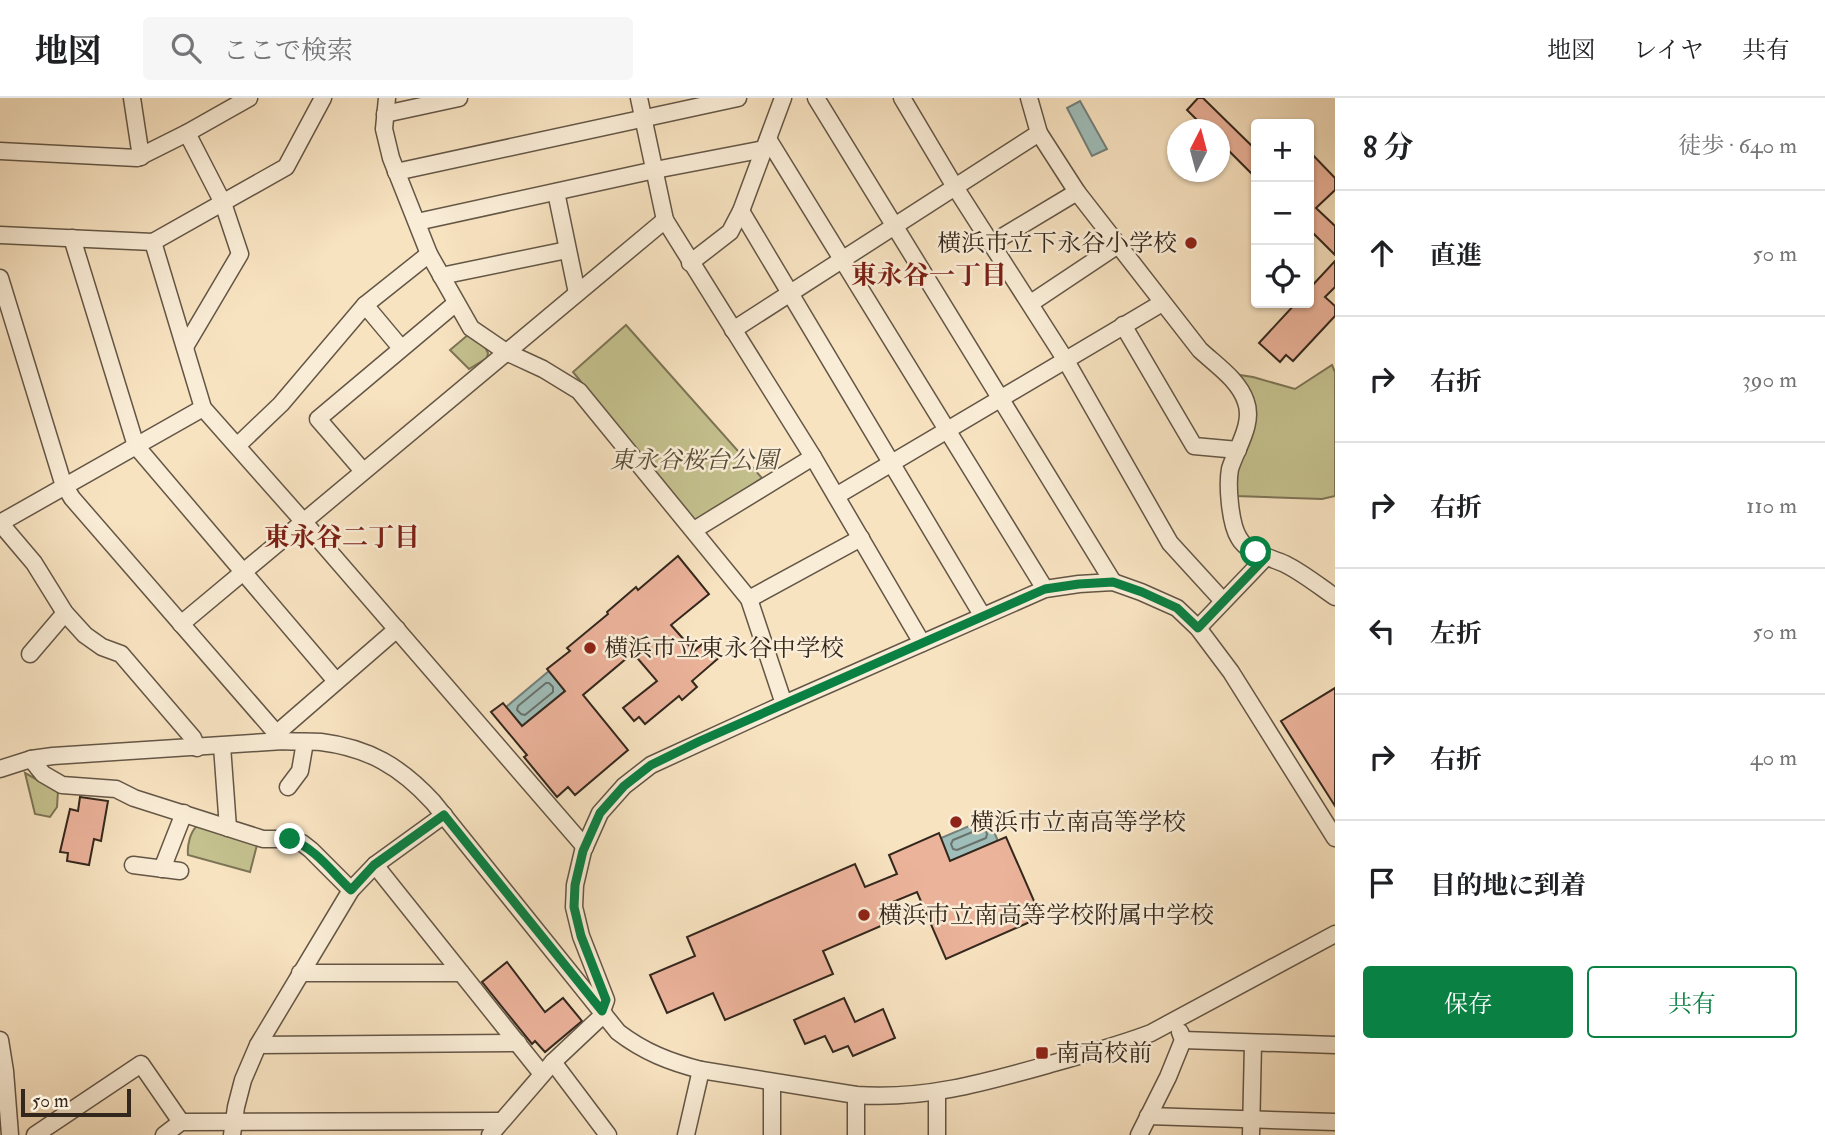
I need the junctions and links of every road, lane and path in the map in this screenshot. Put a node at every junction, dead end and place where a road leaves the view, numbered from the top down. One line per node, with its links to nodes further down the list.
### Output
1 (132, 98): 17 (street)
2 (249, 98): 13 (street)
3 (323, 98): 23 (street)
4 (459, 98): 11 (street)
5 (639, 98): 12 (street)
6 (738, 98): 12 (street)
7 (816, 98): 27 (street)
8 (902, 98): 20 (street)
9 (1029, 98): 14 (street)
10 (779, 99): 15 (street)
11 (386, 106): 19 (street)
12 (643, 118): 18 (street); 19 (street)
13 (187, 133): 17 (street); 23 (street)
14 (1039, 133): 20 (street); 22 (street)
15 (766, 144): 18 (street); 24 (street); 35 (street)
16 (0, 151): 17 (street)
17 (141, 157)
18 (655, 170): 21 (street); 25 (street)
19 (396, 172): 26 (street)
20 (955, 187): 27 (street); 31 (street)
21 (556, 192): 26 (street); 33 (street)
22 (1077, 192): 31 (street); 32 (street)
23 (223, 203): 30 (street); 47 (street)
24 (741, 211): 36 (street); 40 (street)
25 (665, 220): 36 (street); 39 (street)
26 (417, 222): 34 (street)
27 (894, 226): 35 (street); 51 (street)
28 (0, 235): 29 (street)
29 (72, 238): 30 (street); 54 (street)
30 (153, 242): 47 (street)
31 (992, 243): 42 (street)
32 (1118, 245): 42 (street); 43 (street)
33 (568, 250): 37 (street); 39 (street)
34 (429, 254): 37 (street); 44 (street)
35 (842, 259): 40 (street); 53 (street)
36 (690, 262): 46 (street)
37 (441, 276): 41 (street)
38 (0, 278): 60 (street)
39 (577, 293): 49 (street)
40 (790, 293): 46 (street); 58 (street)
41 (456, 303): 48 (street); 49 (street)
42 (1031, 303): 50 (street)
43 (1162, 303): 45 (street); 56 (street)
44 (365, 305): 48 (street); 55 (street)
45 (1123, 325): 50 (street); 56 (street)
46 (733, 330): 57 (street)
47 (185, 347): 52 (street)
48 (401, 348): 59 (street)
49 (506, 352): 59 (street); 63 (street)
50 (1065, 359): 51 (street); 71 (street)
51 (1000, 398): 53 (street); 67 (street)
52 (203, 408): 54 (street); 55 (street)
53 (947, 430): 58 (street); 68 (street)
54 (136, 446): 60 (street); 66 (street)
55 (237, 446): 62 (street)
56 (1238, 450): 65 (street)
57 (813, 457): 61 (street); 63 (street)
58 (891, 463): 61 (street); 73 (street)
59 (363, 471): 62 (street)
60 (65, 487): 72 (street); 74 (street)
61 (836, 496): 64 (street)
62 (303, 521): 66 (street); 76 (street)
63 (694, 530): 70 (street)
64 (861, 538): 70 (street); 77 (street)
65 (1266, 557): 69 (street); 71 (street)
66 (243, 572): 74 (street); 79 (street)
67 (1113, 582): 68 (street); 75 (street)
68 (1045, 589): 73 (street)
69 (1335, 597)
70 (749, 599): 80 (street)
71 (1223, 601): 75 (street)
72 (65, 613): 78 (street); 84 (street)
73 (982, 615): 77 (street)
74 (181, 624): 81 (street)
75 (1198, 628): 91 (street)
76 (397, 629): 79 (street); 92 (street)
77 (922, 643): 80 (street)
78 (30, 654)
79 (336, 681): 81 (street)
80 (783, 704): 92 (street)
81 (280, 738): 82 (street); 83 (street)
82 (305, 742): 87 (street); 89 (street)
83 (222, 746): 84 (street); 90 (street)
84 (197, 748): 85 (street)
85 (31, 759): 86 (street); 88 (street)
86 (0, 769)
87 (288, 787)
88 (184, 813): 90 (street); 95 (street)
89 (444, 815): 94 (street); 101 (street)
90 (228, 828): 97 (street)
91 (1335, 838)
92 (585, 847): 101 (street)
93 (133, 865): 95 (street)
94 (374, 865): 97 (street); 99 (street)
95 (162, 869): 96 (street)
96 (180, 871)
97 (351, 890): 100 (street)
98 (1335, 934): 102 (street)
99 (461, 972): 100 (street); 105 (street)
100 (300, 973): 107 (street)
101 (603, 1013): 109 (street); 110 (street)
102 (1175, 1020): 104 (street); 113 (street)
103 (0, 1040): 111 (street)
104 (1183, 1041): 106 (street); 115 (street)
105 (518, 1043): 107 (street); 109 (street)
106 (1253, 1043): 108 (street); 119 (street)
107 (258, 1045): 120 (street)
108 (1335, 1045)
109 (548, 1068): 116 (street); 125 (street)
110 (701, 1070): 112 (street); 126 (street)
111 (2, 1071): 121 (street)
112 (772, 1082): 114 (street); 127 (street)
113 (937, 1093): 114 (street); 129 (street)
114 (856, 1095): 128 (street)
115 (1148, 1116): 119 (street); 130 (street)
116 (502, 1121): 120 (street); 124 (street)
117 (181, 1122): 120 (street); 122 (street); 123 (street)
118 (1335, 1122): 119 (street)
119 (1251, 1127)
120 (233, 1129)
121 (10, 1135)
122 (35, 1135)
123 (164, 1135)
124 (490, 1135)
125 (608, 1135)
126 (686, 1135)
127 (772, 1135)
128 (856, 1135)
129 (937, 1135)
130 (1139, 1135)

